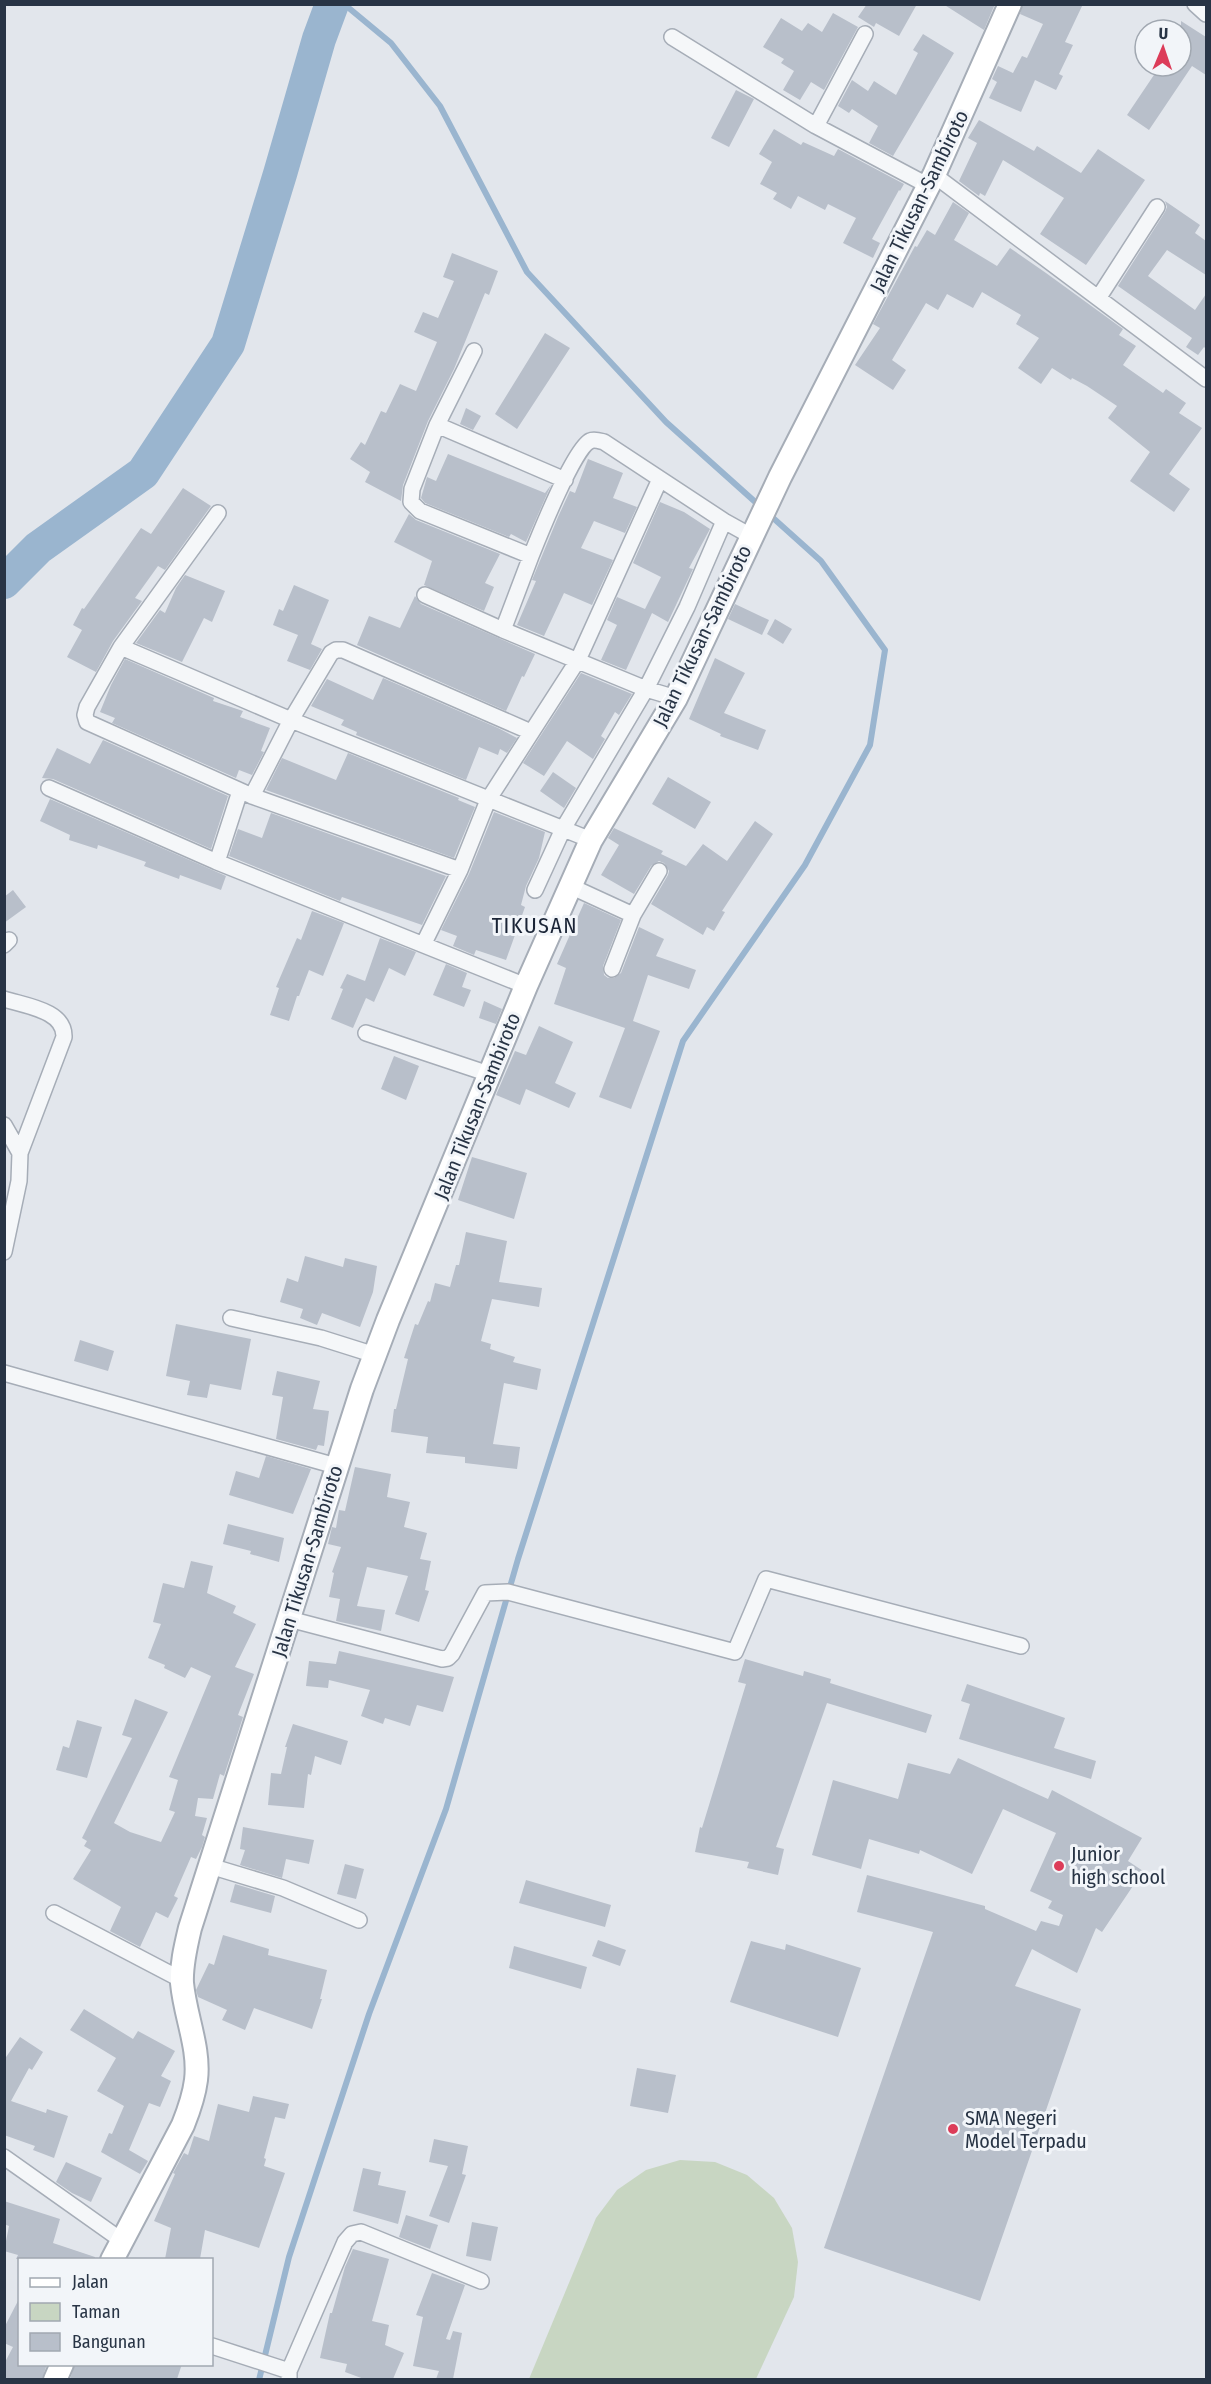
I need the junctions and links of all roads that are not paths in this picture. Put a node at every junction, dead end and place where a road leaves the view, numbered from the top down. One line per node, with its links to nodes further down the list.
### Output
1 (1010, 4): 7 (street, Jalan Tikusan-Sambiroto)
2 (1195, 4): 3 (street)
3 (1206, 14)
4 (865, 34): 6 (street)
5 (672, 37): 6 (street)
6 (816, 126): 7 (street)
7 (931, 181): 9 (street); 17 (street, Jalan Tikusan-Sambiroto)
8 (1157, 207): 9 (street)
9 (1099, 297): 11 (street)
10 (474, 351): 12 (street)
11 (1206, 379)
12 (437, 425): 14 (street); 18 (street)
13 (660, 479): 14 (street); 16 (street); 22 (street)
14 (565, 480): 18 (street)
15 (218, 513): 21 (street)
16 (724, 521): 17 (street); 23 (street)
17 (752, 534): 24 (street, Jalan Tikusan-Sambiroto)
18 (531, 556): 20 (street)
19 (425, 595): 20 (street)
20 (503, 630): 22 (street)
21 (121, 647): 25 (street); 28 (street)
22 (578, 660): 23 (street); 26 (street)
23 (646, 689): 24 (street); 30 (street)
24 (676, 698): 31 (street, Jalan Tikusan-Sambiroto)
25 (291, 720): 26 (street); 28 (street); 29 (street)
26 (531, 732): 29 (street)
27 (49, 788): 32 (street)
28 (246, 793): 32 (street); 33 (street)
29 (488, 800): 30 (street); 33 (street)
30 (563, 829): 31 (street); 36 (street)
31 (591, 840): 35 (street, Jalan Tikusan-Sambiroto)
32 (217, 862): 38 (street)
33 (460, 870): 38 (street)
34 (658, 871): 37 (street)
35 (570, 886): 37 (street); 40 (street, Jalan Tikusan-Sambiroto)
36 (535, 890)
37 (633, 915): 39 (street)
38 (424, 943): 40 (street)
39 (612, 969)
40 (526, 986): 43 (street, Jalan Tikusan-Sambiroto)
41 (4, 999): 45 (street)
42 (366, 1033): 43 (street)
43 (489, 1074): 48 (street, Jalan Tikusan-Sambiroto)
44 (4, 1125): 45 (street)
45 (20, 1153): 46 (street)
46 (4, 1252)
47 (231, 1318): 48 (street)
48 (375, 1355): 50 (street, Jalan Tikusan-Sambiroto)
49 (4, 1373): 50 (street)
50 (336, 1466): 51 (street, Jalan Tikusan-Sambiroto)
51 (289, 1619): 52 (street); 53 (street, Jalan Tikusan-Sambiroto)
52 (1021, 1646)
53 (210, 1866): 55 (street); 56 (street, Jalan Tikusan-Sambiroto)
54 (54, 1913): 56 (street)
55 (359, 1920)
56 (182, 1980): 58 (street, Jalan Tikusan-Sambiroto)
57 (4, 2157): 58 (street)
58 (117, 2250)
59 (481, 2282): 61 (street)
60 (213, 2346): 61 (street)
61 (286, 2373)

